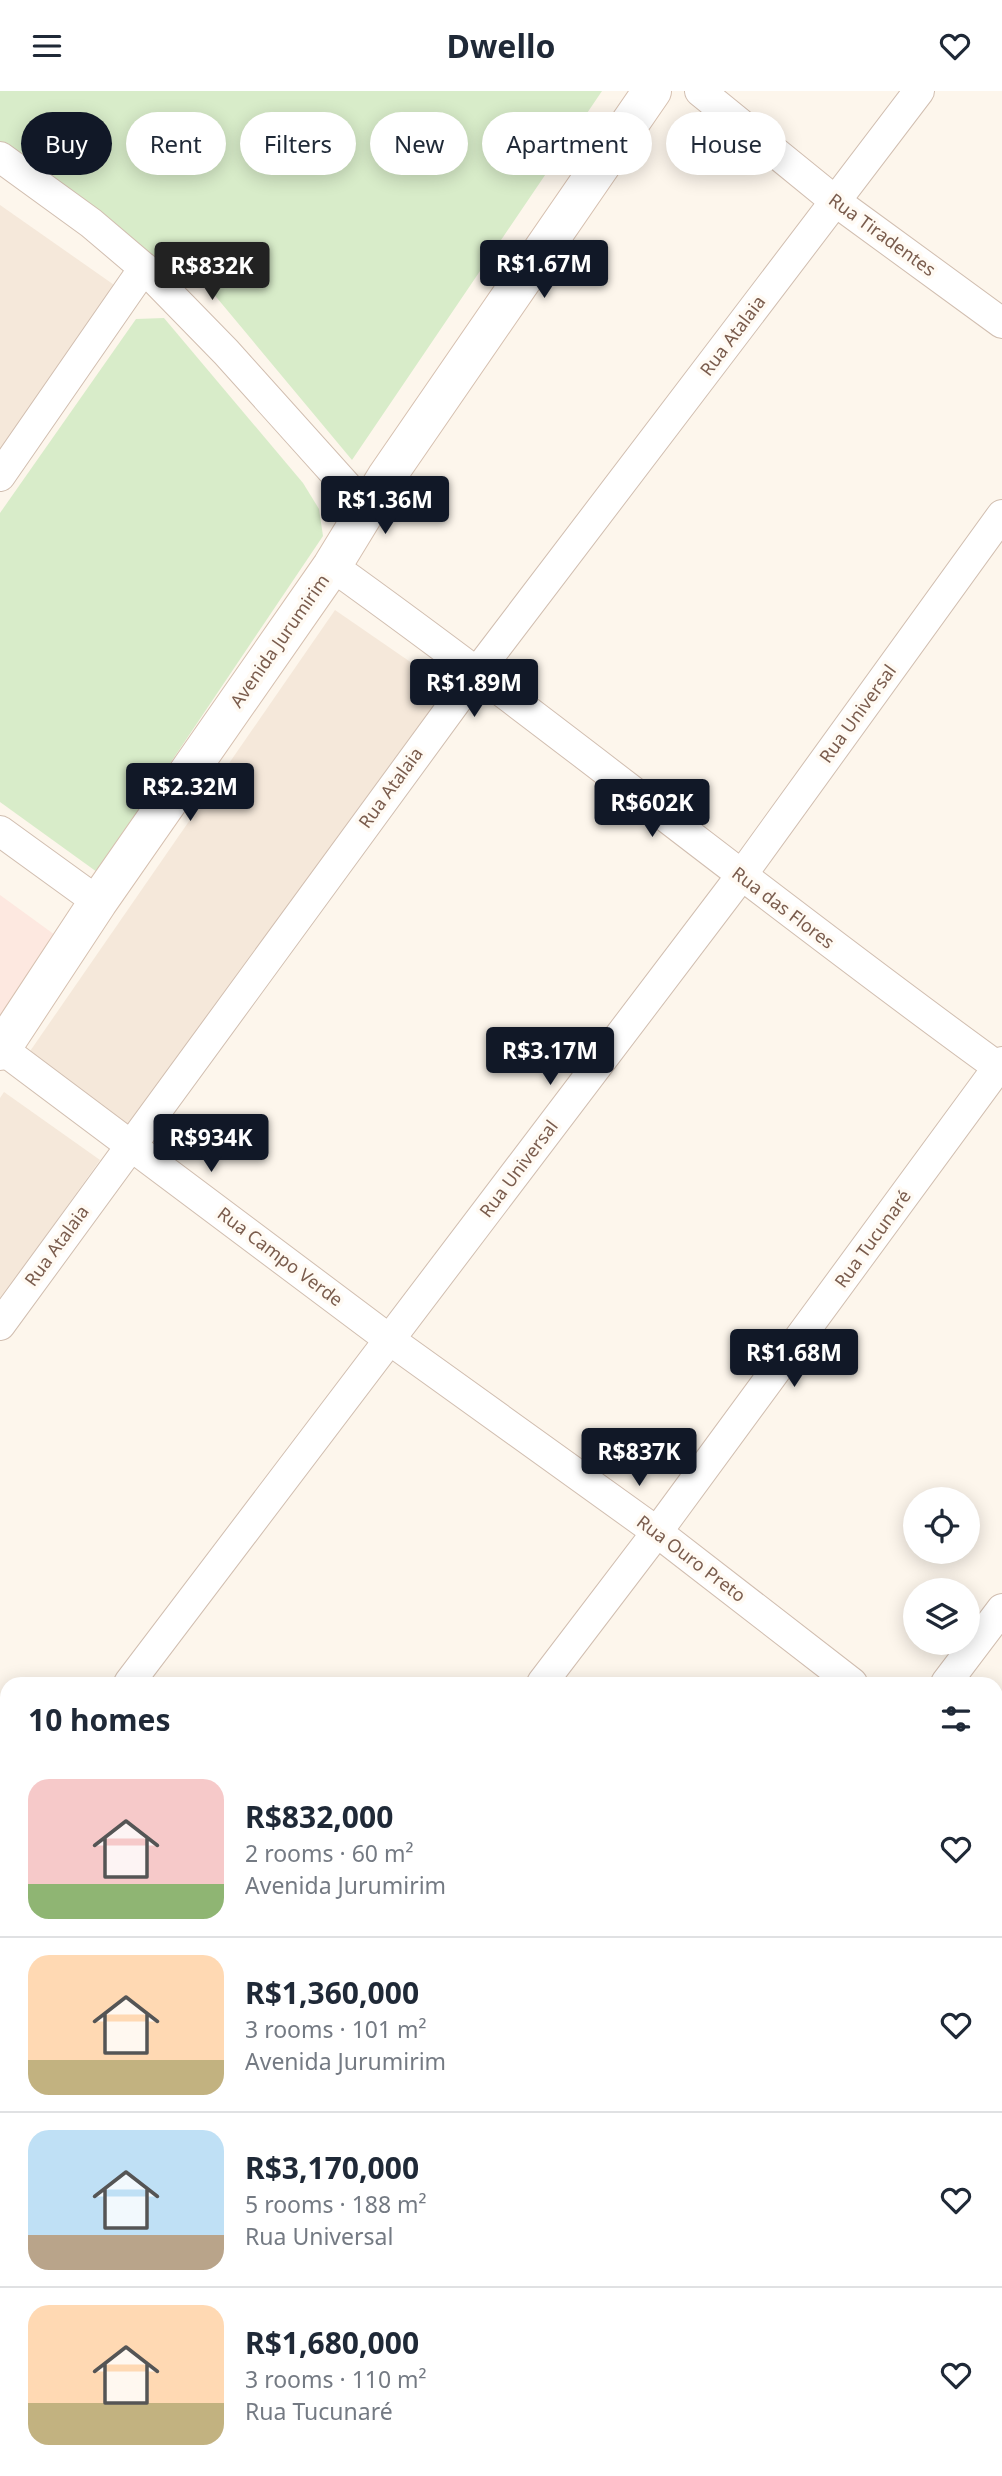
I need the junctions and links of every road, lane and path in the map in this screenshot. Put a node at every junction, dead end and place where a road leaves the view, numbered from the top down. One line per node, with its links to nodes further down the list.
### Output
1 (652, 91): 9 (main road, Avenida Jurumirim)
2 (700, 91): 5 (street, Rua Tiradentes)
3 (919, 91): 5 (street, Rua Atalaia)
4 (0, 157): 6 (street)
5 (835, 201): 7 (street, Rua Tiradentes); 12 (street, Rua Atalaia)
6 (144, 268): 8 (street); 9 (street)
7 (1002, 323)
8 (0, 476)
9 (367, 509): 11 (main road, Avenida Jurumirim)
10 (1002, 515): 14 (street, Rua Universal)
11 (332, 566): 12 (street, Rua das Flores); 15 (main road, Avenida Jurumirim)
12 (478, 671): 14 (street, Rua das Flores); 18 (street, Rua Atalaia)
13 (0, 831): 15 (street)
14 (741, 876): 17 (street, Rua das Flores); 20 (street, Rua Universal)
15 (99, 902): 16 (main road, Avenida Jurumirim)
16 (1, 1050): 18 (street, Rua Campo Verde)
17 (1001, 1067): 21 (street, Rua Tucunaré)
18 (130, 1145): 19 (street, Rua Atalaia); 20 (street, Rua Campo Verde)
19 (0, 1325)
20 (390, 1340): 21 (street, Rua Ouro Preto); 23 (street, Rua Universal)
21 (657, 1532): 24 (street, Rua Tucunaré); 25 (street, Rua Ouro Preto)
22 (1002, 1609): 26 (street)
23 (134, 1677)
24 (547, 1677)
25 (844, 1677)
26 (951, 1677)

